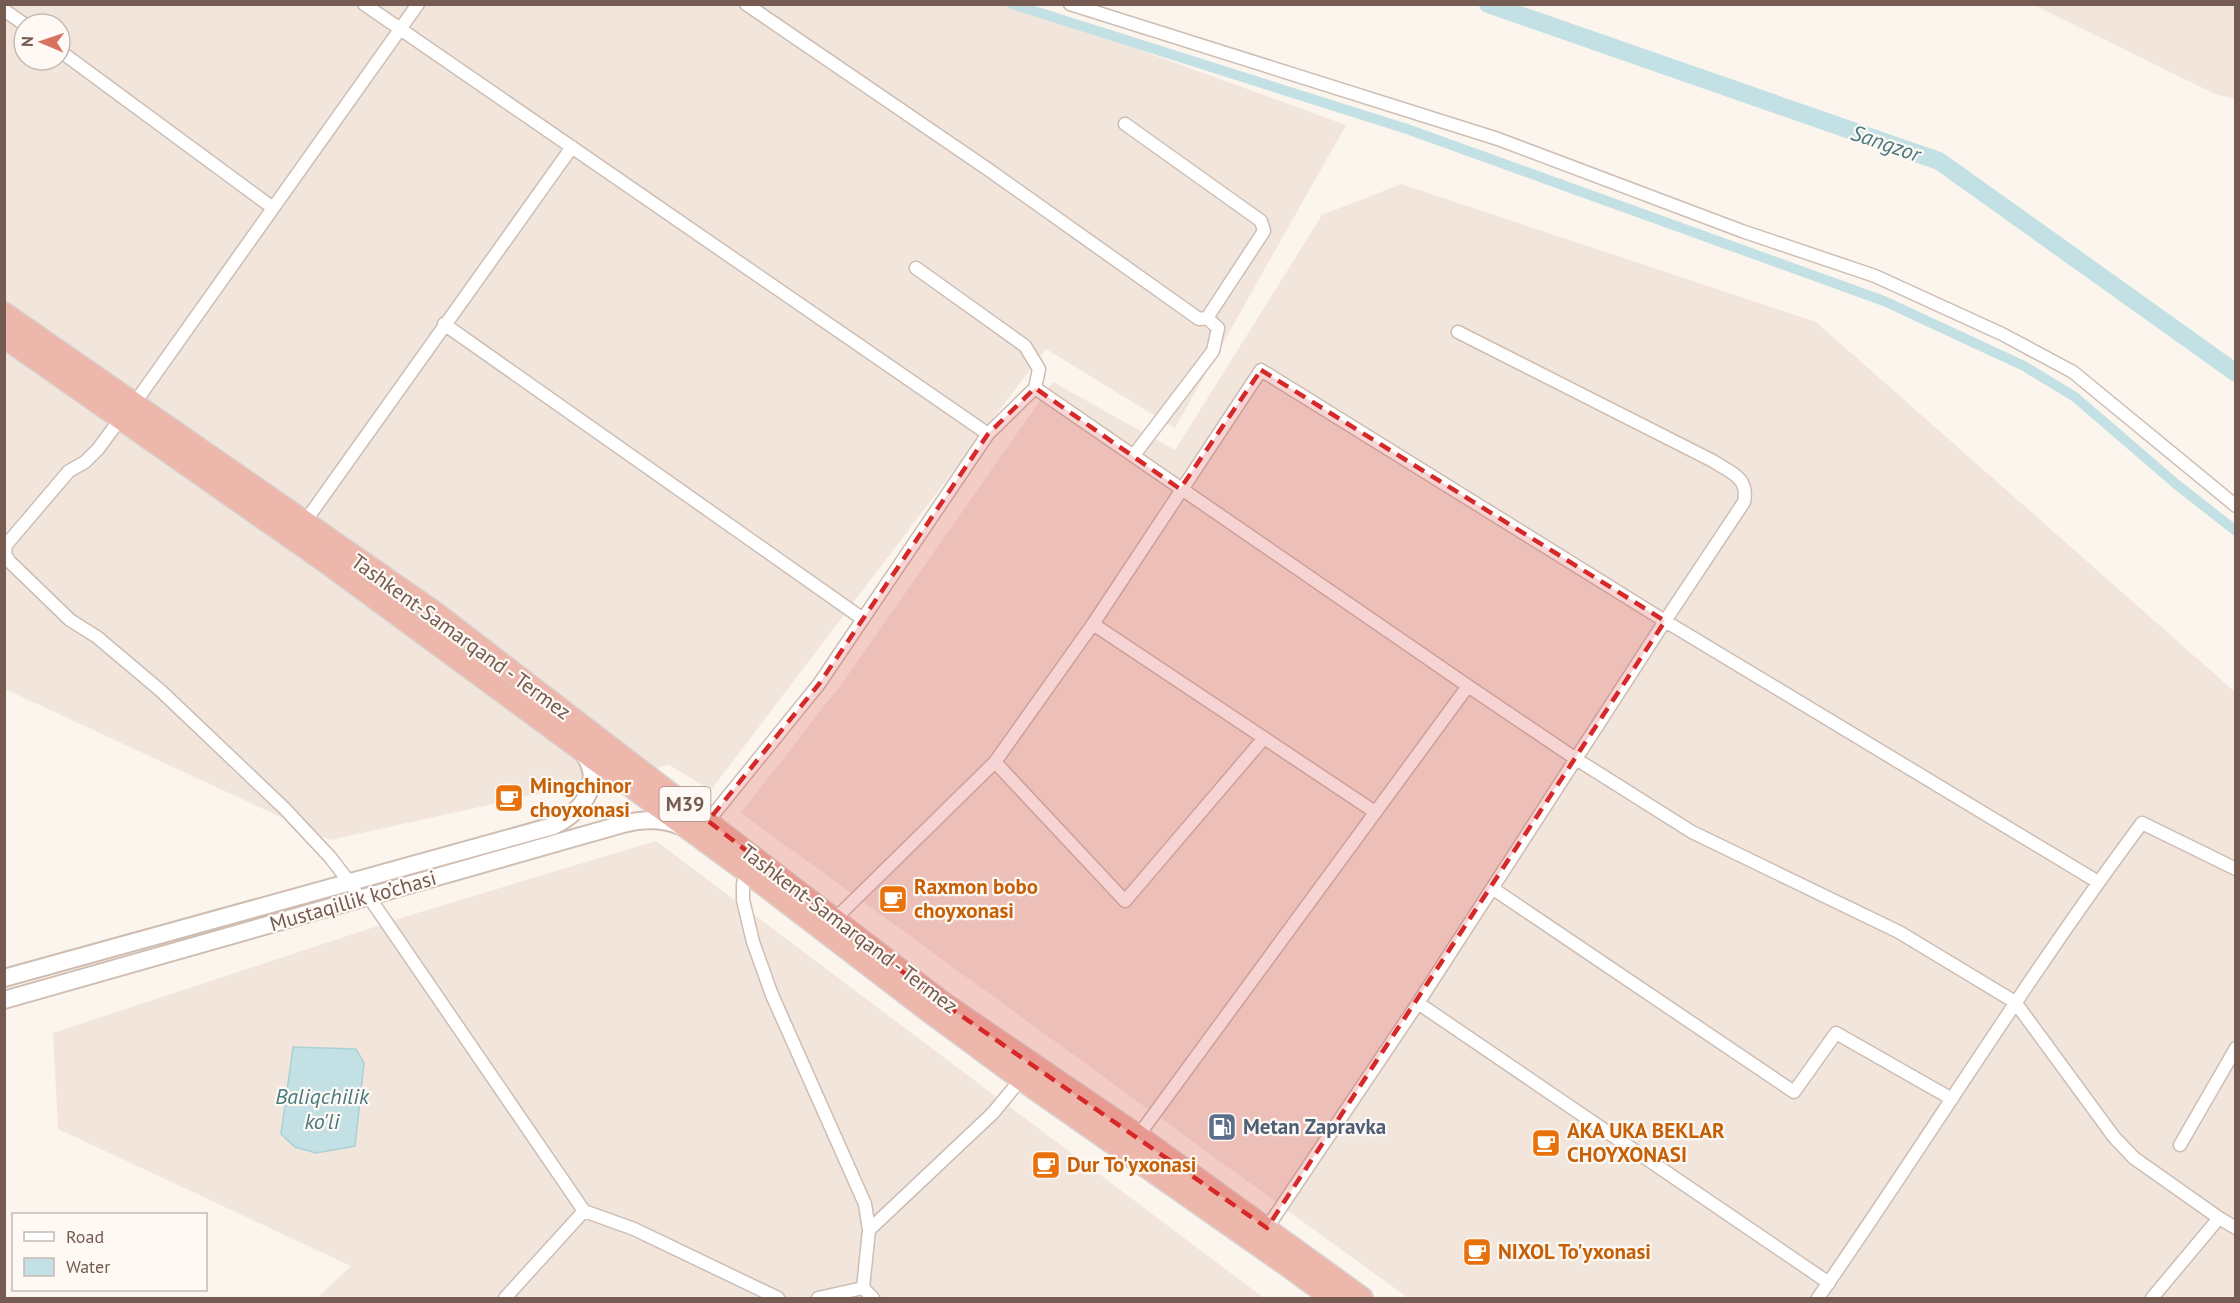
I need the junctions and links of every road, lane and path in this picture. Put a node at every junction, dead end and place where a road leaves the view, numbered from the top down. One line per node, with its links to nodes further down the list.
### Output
1 (364, 4): 5 (street)
2 (418, 4): 5 (street)
3 (746, 4): 12 (street)
4 (1070, 4): 21 (street)
5 (400, 30): 8 (street); 9 (street)
6 (72, 60): 9 (street)
7 (1125, 124): 12 (street)
8 (572, 147): 13 (street); 18 (street)
9 (273, 208): 17 (street)
10 (916, 268): 16 (street)
11 (4, 313): 17 (highway, Tashkent-Samarqand - Termez / M39)
12 (1207, 318): 19 (street)
13 (444, 324): 22 (street); 24 (street)
14 (1458, 332): 25 (street)
15 (4, 337): 17 (highway, Tashkent-Samarqand - Termez / M39)
16 (1035, 388): 18 (street); 19 (street)
17 (127, 411): 22 (highway, Tashkent-Samarqand - Termez / M39); 23 (highway, Tashkent-Samarqand - Termez / M39); 37 (street)
18 (988, 434): 24 (street)
19 (1134, 455): 20 (street)
20 (1180, 489): 25 (street); 26 (street); 27 (street)
21 (2235, 506)
22 (304, 523): 23 (highway, Tashkent-Samarqand - Termez / M39)
23 (337, 557): 29 (highway, Tashkent-Samarqand - Termez / M39); 33 (highway, Tashkent-Samarqand - Termez / M39)
24 (863, 619): 33 (street)
25 (1665, 621): 30 (street); 36 (street)
26 (1093, 624): 28 (street); 31 (street)
27 (1468, 686): 30 (street); 32 (street)
28 (1264, 738): 31 (street); 32 (street)
29 (576, 745): 33 (highway, Tashkent-Samarqand - Termez / M39); 37 (main road, Mustaqillik ko’chasi)
30 (1576, 759): 38 (street); 43 (street)
31 (995, 762): 40 (street)
32 (1375, 812): 48 (street)
33 (704, 830): 35 (highway, Tashkent-Samarqand - Termez / M39); 39 (main road, Mustaqillik ko’chasi); 40 (highway, Tashkent-Samarqand - Termez / M39)
34 (2235, 869): 36 (street)
35 (746, 871): 46 (highway, Tashkent-Samarqand - Termez / M39); 54 (street)
36 (2098, 882): 43 (street)
37 (350, 883): 39 (street); 41 (main road, Mustaqillik ko’chasi)
38 (1492, 888): 44 (street); 47 (street)
39 (364, 898): 42 (main road, Mustaqillik ko’chasi); 50 (street)
40 (835, 919): 48 (highway, Tashkent-Samarqand - Termez / M39)
41 (4, 978)
42 (4, 1000)
43 (2015, 1002): 47 (street); 51 (street)
44 (1418, 1003): 52 (street); 55 (street)
45 (2235, 1048): 49 (street)
46 (1021, 1079): 54 (street); 61 (highway, Tashkent-Samarqand - Termez / M39)
47 (1952, 1099): 55 (street)
48 (1138, 1136): 52 (highway, Tashkent-Samarqand - Termez / M39)
49 (2180, 1145)
50 (584, 1211): 57 (street); 58 (street)
51 (2219, 1218): 53 (street); 64 (street)
52 (1267, 1228): 62 (highway, Tashkent-Samarqand - Termez / M39)
53 (2235, 1228)
54 (869, 1230): 56 (street)
55 (1829, 1282): 63 (street)
56 (863, 1288): 59 (street); 60 (street)
57 (505, 1299)
58 (778, 1299)
59 (818, 1299)
60 (873, 1299)
61 (1332, 1299)
62 (1362, 1299)
63 (1818, 1299)
64 (2152, 1299)

